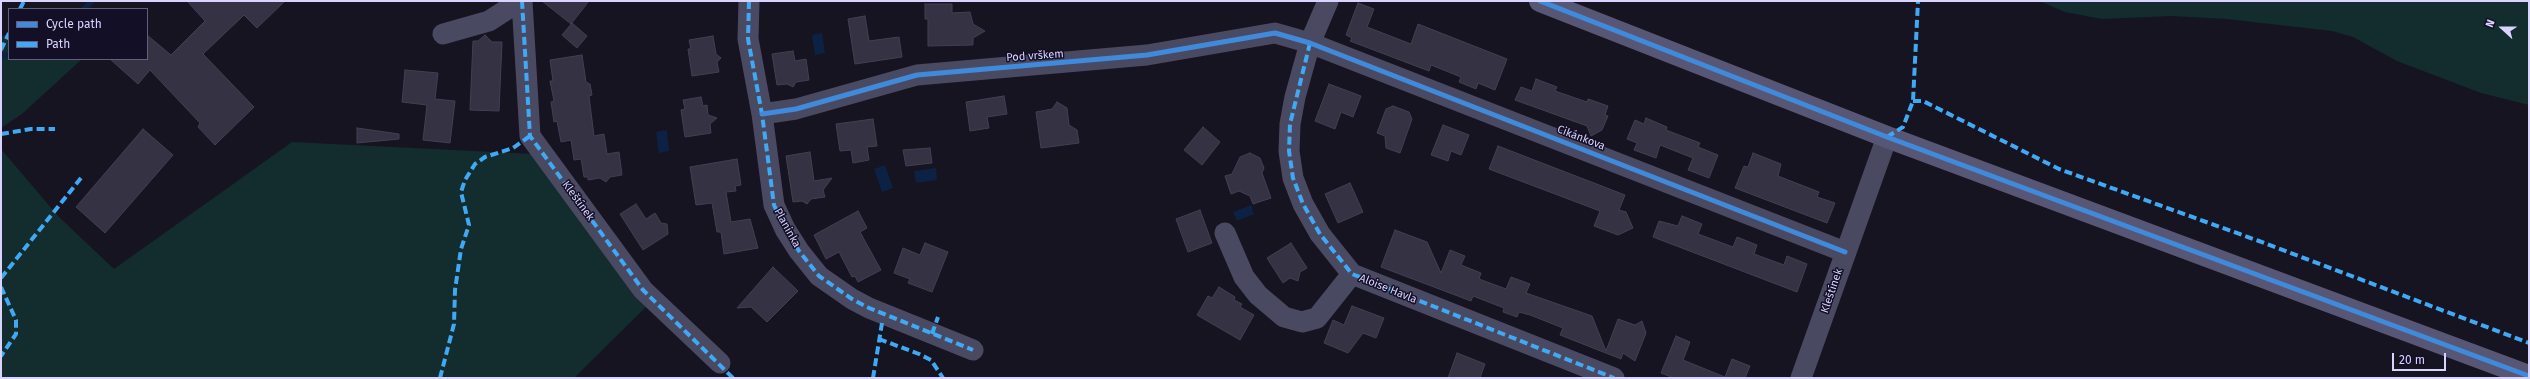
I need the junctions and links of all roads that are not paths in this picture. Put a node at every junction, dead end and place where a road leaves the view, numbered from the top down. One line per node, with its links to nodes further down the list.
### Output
1 (521, 1): 5 (street, Kleštínek); 13 (street, Kleštínek)
2 (749, 1): 7 (street, Planinka)
3 (1328, 1): 6 (street)
4 (1540, 1): 8 (street)
5 (443, 34)
6 (1310, 44): 7 (street, Pod vrškem); 10 (street, Cikánkova); 11 (street, Aloise Havla)
7 (762, 114): 12 (street, Planinka)
8 (1887, 137): 10 (street, Kleštínek); 14 (street)
9 (1225, 233): 11 (street)
10 (1845, 252): 16 (street, Kleštínek)
11 (1352, 274): 15 (street, Aloise Havla)
12 (973, 350)
13 (720, 363)
14 (2529, 376)
15 (1614, 378)
16 (1801, 378)

